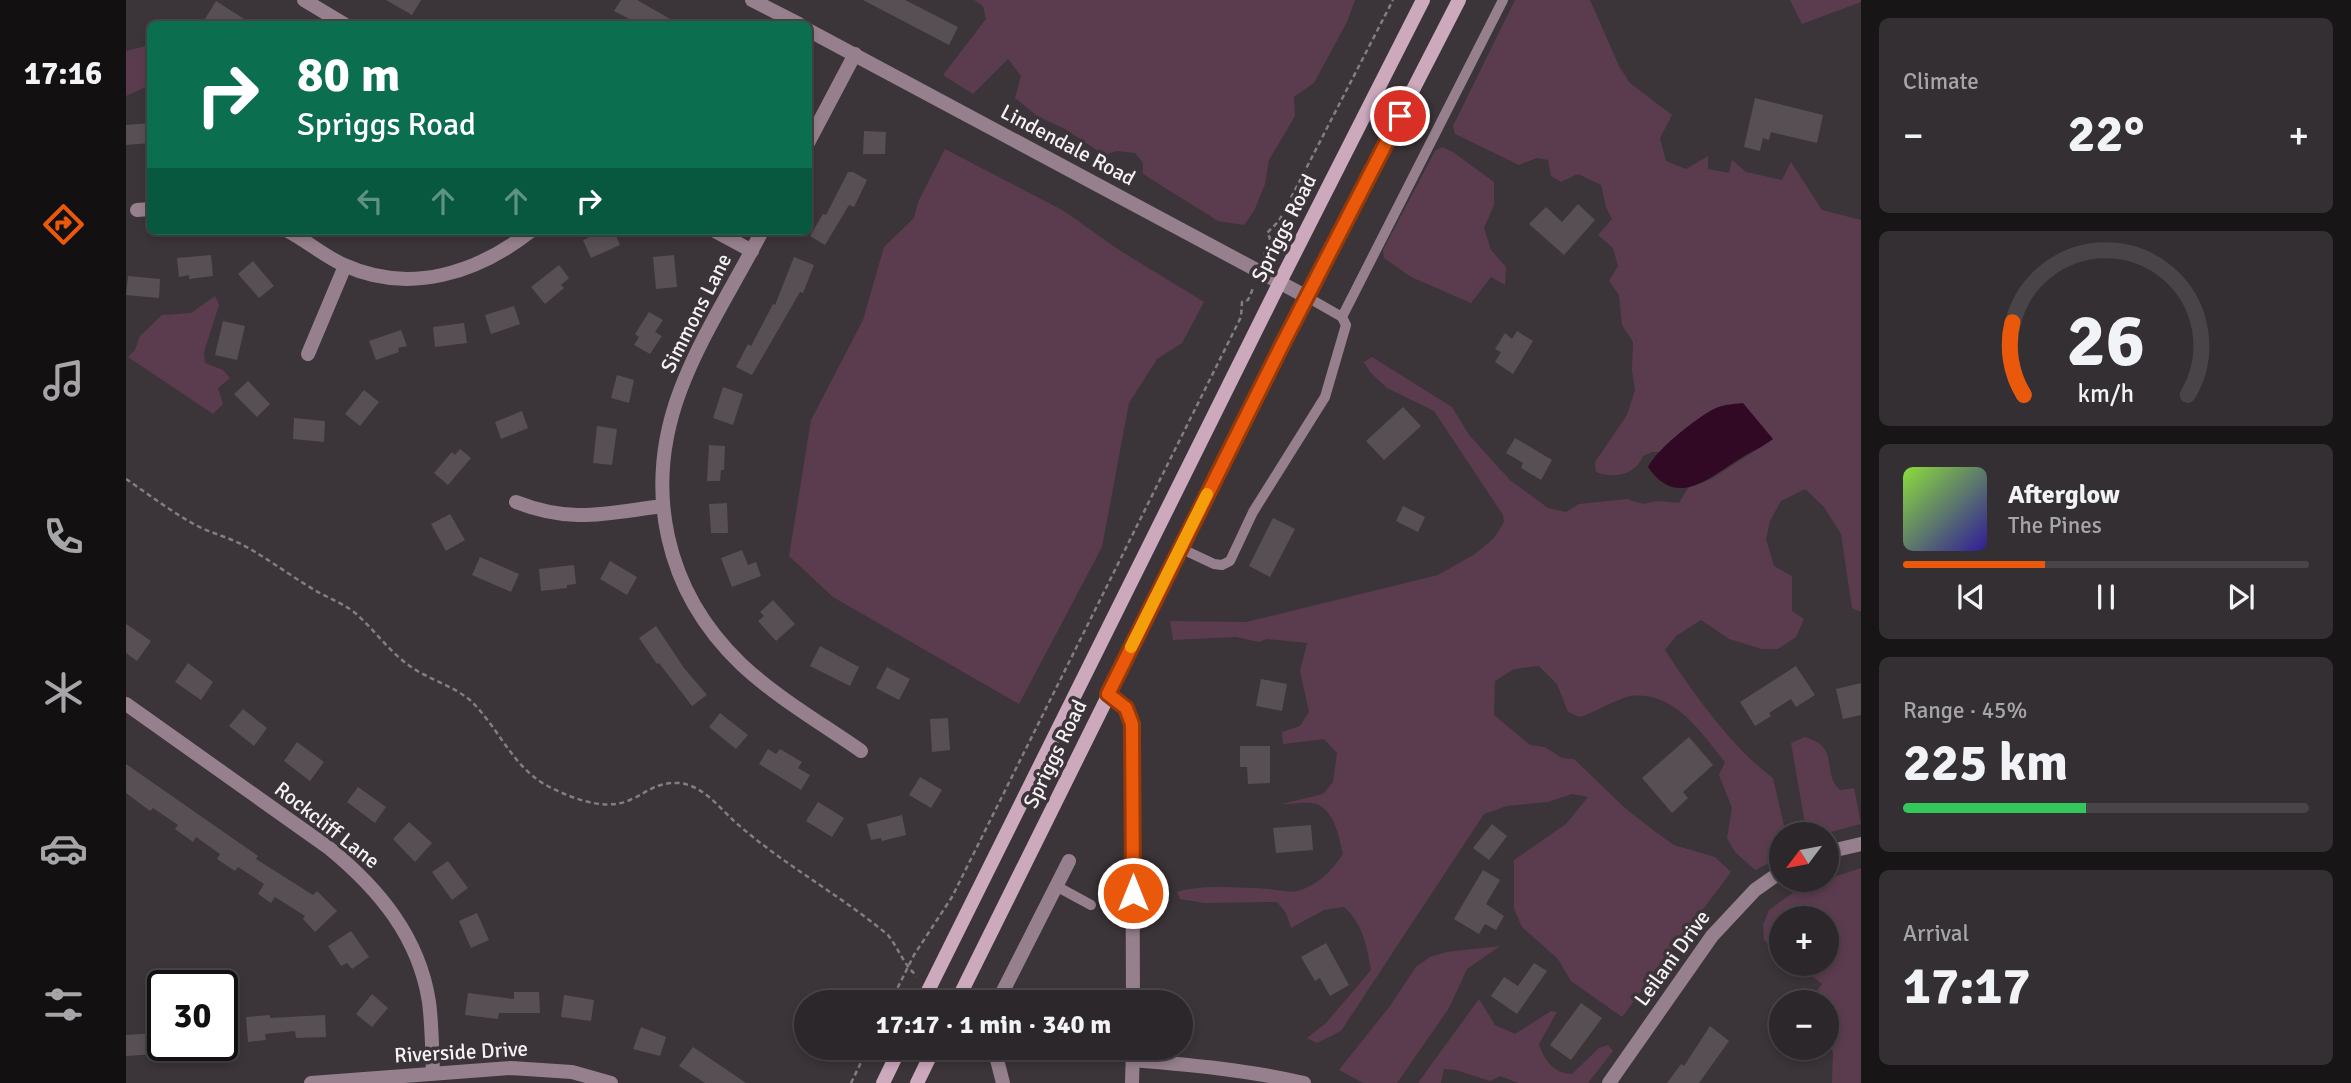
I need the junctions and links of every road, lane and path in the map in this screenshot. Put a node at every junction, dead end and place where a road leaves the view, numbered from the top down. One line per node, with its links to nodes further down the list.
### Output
1 (304, 0): 7 (street)
2 (752, 0): 8 (street)
3 (1393, 0): 16 (path)
4 (1423, 0): 19 (main road, Spriggs Road)
5 (1460, 0): 20 (main road, Spriggs Road)
6 (1503, 0): 22 (lane)
7 (339, 21)
8 (793, 21)
9 (812, 32): 10 (street, Lindendale Road)
10 (855, 54): 11 (street); 19 (street, Lindendale Road)
11 (812, 135)
12 (295, 235): 18 (street)
13 (526, 235): 18 (street)
14 (723, 235): 17 (street)
15 (760, 235): 17 (street, Simmons Lane)
16 (1270, 239)
17 (752, 250): 26 (street, Simmons Lane)
18 (345, 265): 23 (street)
19 (1280, 282): 20 (street, Lindendale Road); 38 (main road, Spriggs Road)
20 (1307, 297): 22 (lane); 27 (main road, Spriggs Road)
21 (1248, 300): 37 (path)
22 (1342, 317): 27 (lane)
23 (308, 354)
24 (126, 479): 37 (path)
25 (516, 502): 26 (street)
26 (663, 506): 30 (street, Simmons Lane)
27 (1180, 548): 28 (main road, Spriggs Road)
28 (1108, 694): 40 (main road, Spriggs Road); 42 (street)
29 (126, 704): 49 (street, Rockcliff Lane)
30 (860, 751)
31 (1861, 844): 32 (street)
32 (1839, 849)
33 (1069, 861): 35 (street)
34 (1769, 880): 58 (street, Leilani Drive)
35 (1056, 886): 36 (lane); 41 (street)
36 (1091, 905)
37 (907, 968): 38 (path); 39 (path)
38 (930, 988)
39 (896, 990)
40 (962, 990)
41 (1004, 990)
42 (1133, 990)
43 (861, 1060): 52 (path)
44 (894, 1060): 53 (main road)
45 (928, 1060): 54 (main road)
46 (997, 1060): 55 (street)
47 (1133, 1060): 56 (street)
48 (1168, 1060): 57 (street)
49 (433, 1072): 50 (street, Riverside Drive); 51 (street, Riverside Drive)
50 (311, 1083)
51 (611, 1083)
52 (850, 1083)
53 (883, 1083)
54 (917, 1083)
55 (1003, 1083)
56 (1132, 1083)
57 (1304, 1083)
58 (1609, 1083)

